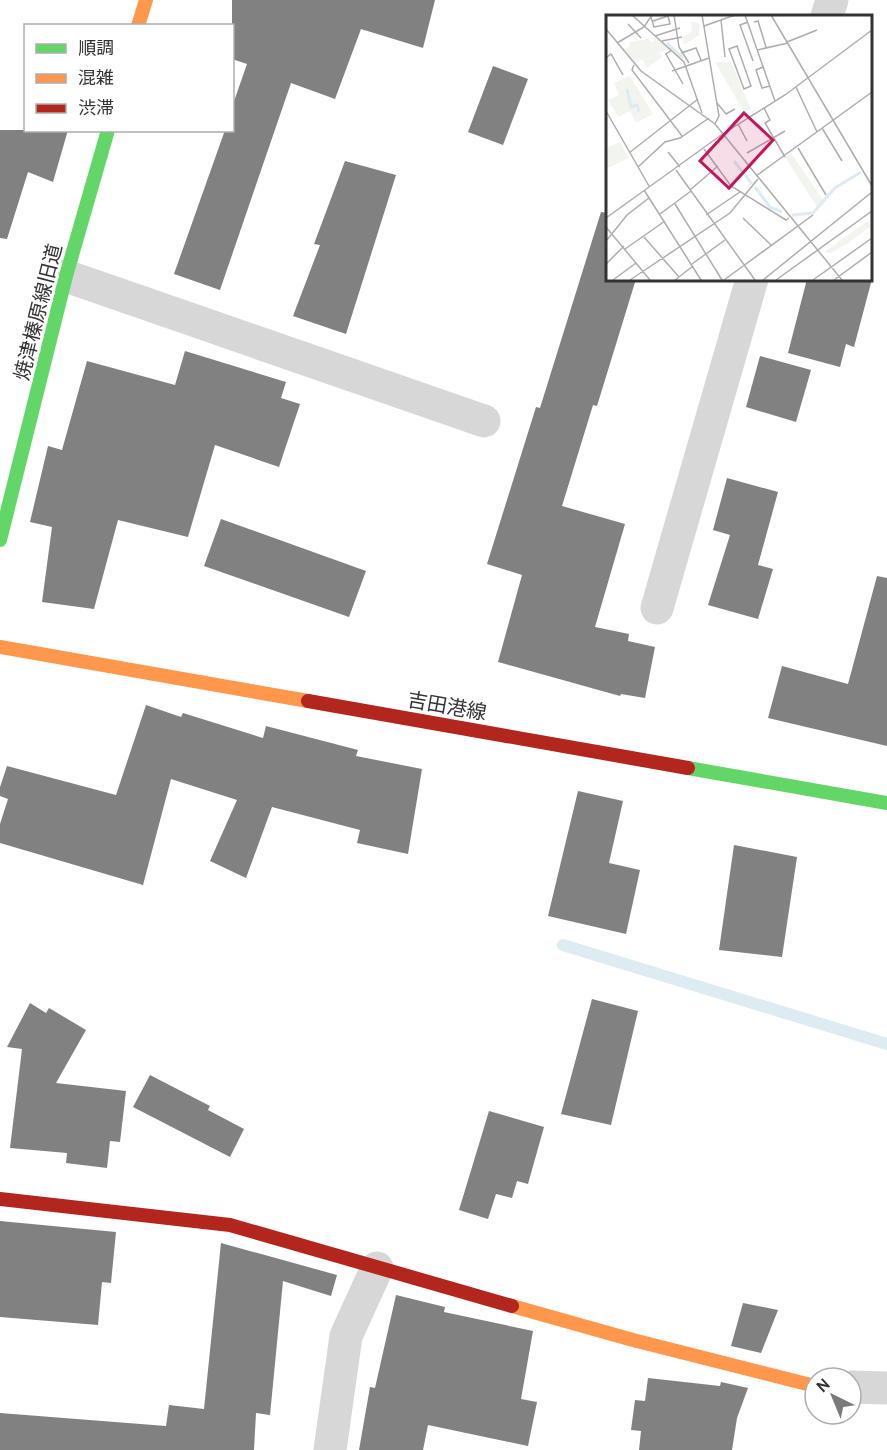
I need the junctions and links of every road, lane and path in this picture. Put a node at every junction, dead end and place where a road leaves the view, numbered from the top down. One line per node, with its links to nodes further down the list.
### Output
1 (146, 0): 4 (street)
2 (832, 0): 3 (street)
3 (828, 15)
4 (139, 24)
5 (107, 132): 6 (street, 焼津榛原線旧道)
6 (66, 276): 8 (street); 9 (street, 焼津榛原線旧道)
7 (752, 280): 10 (street)
8 (484, 421)
9 (0, 540)
10 (657, 608)
11 (0, 647): 12 (street, 吉田港線)
12 (887, 803)
13 (0, 1199): 14 (street)
14 (377, 1268): 15 (street); 18 (street)
15 (803, 1383)
16 (863, 1387): 17 (street)
17 (887, 1388)
18 (330, 1450)

